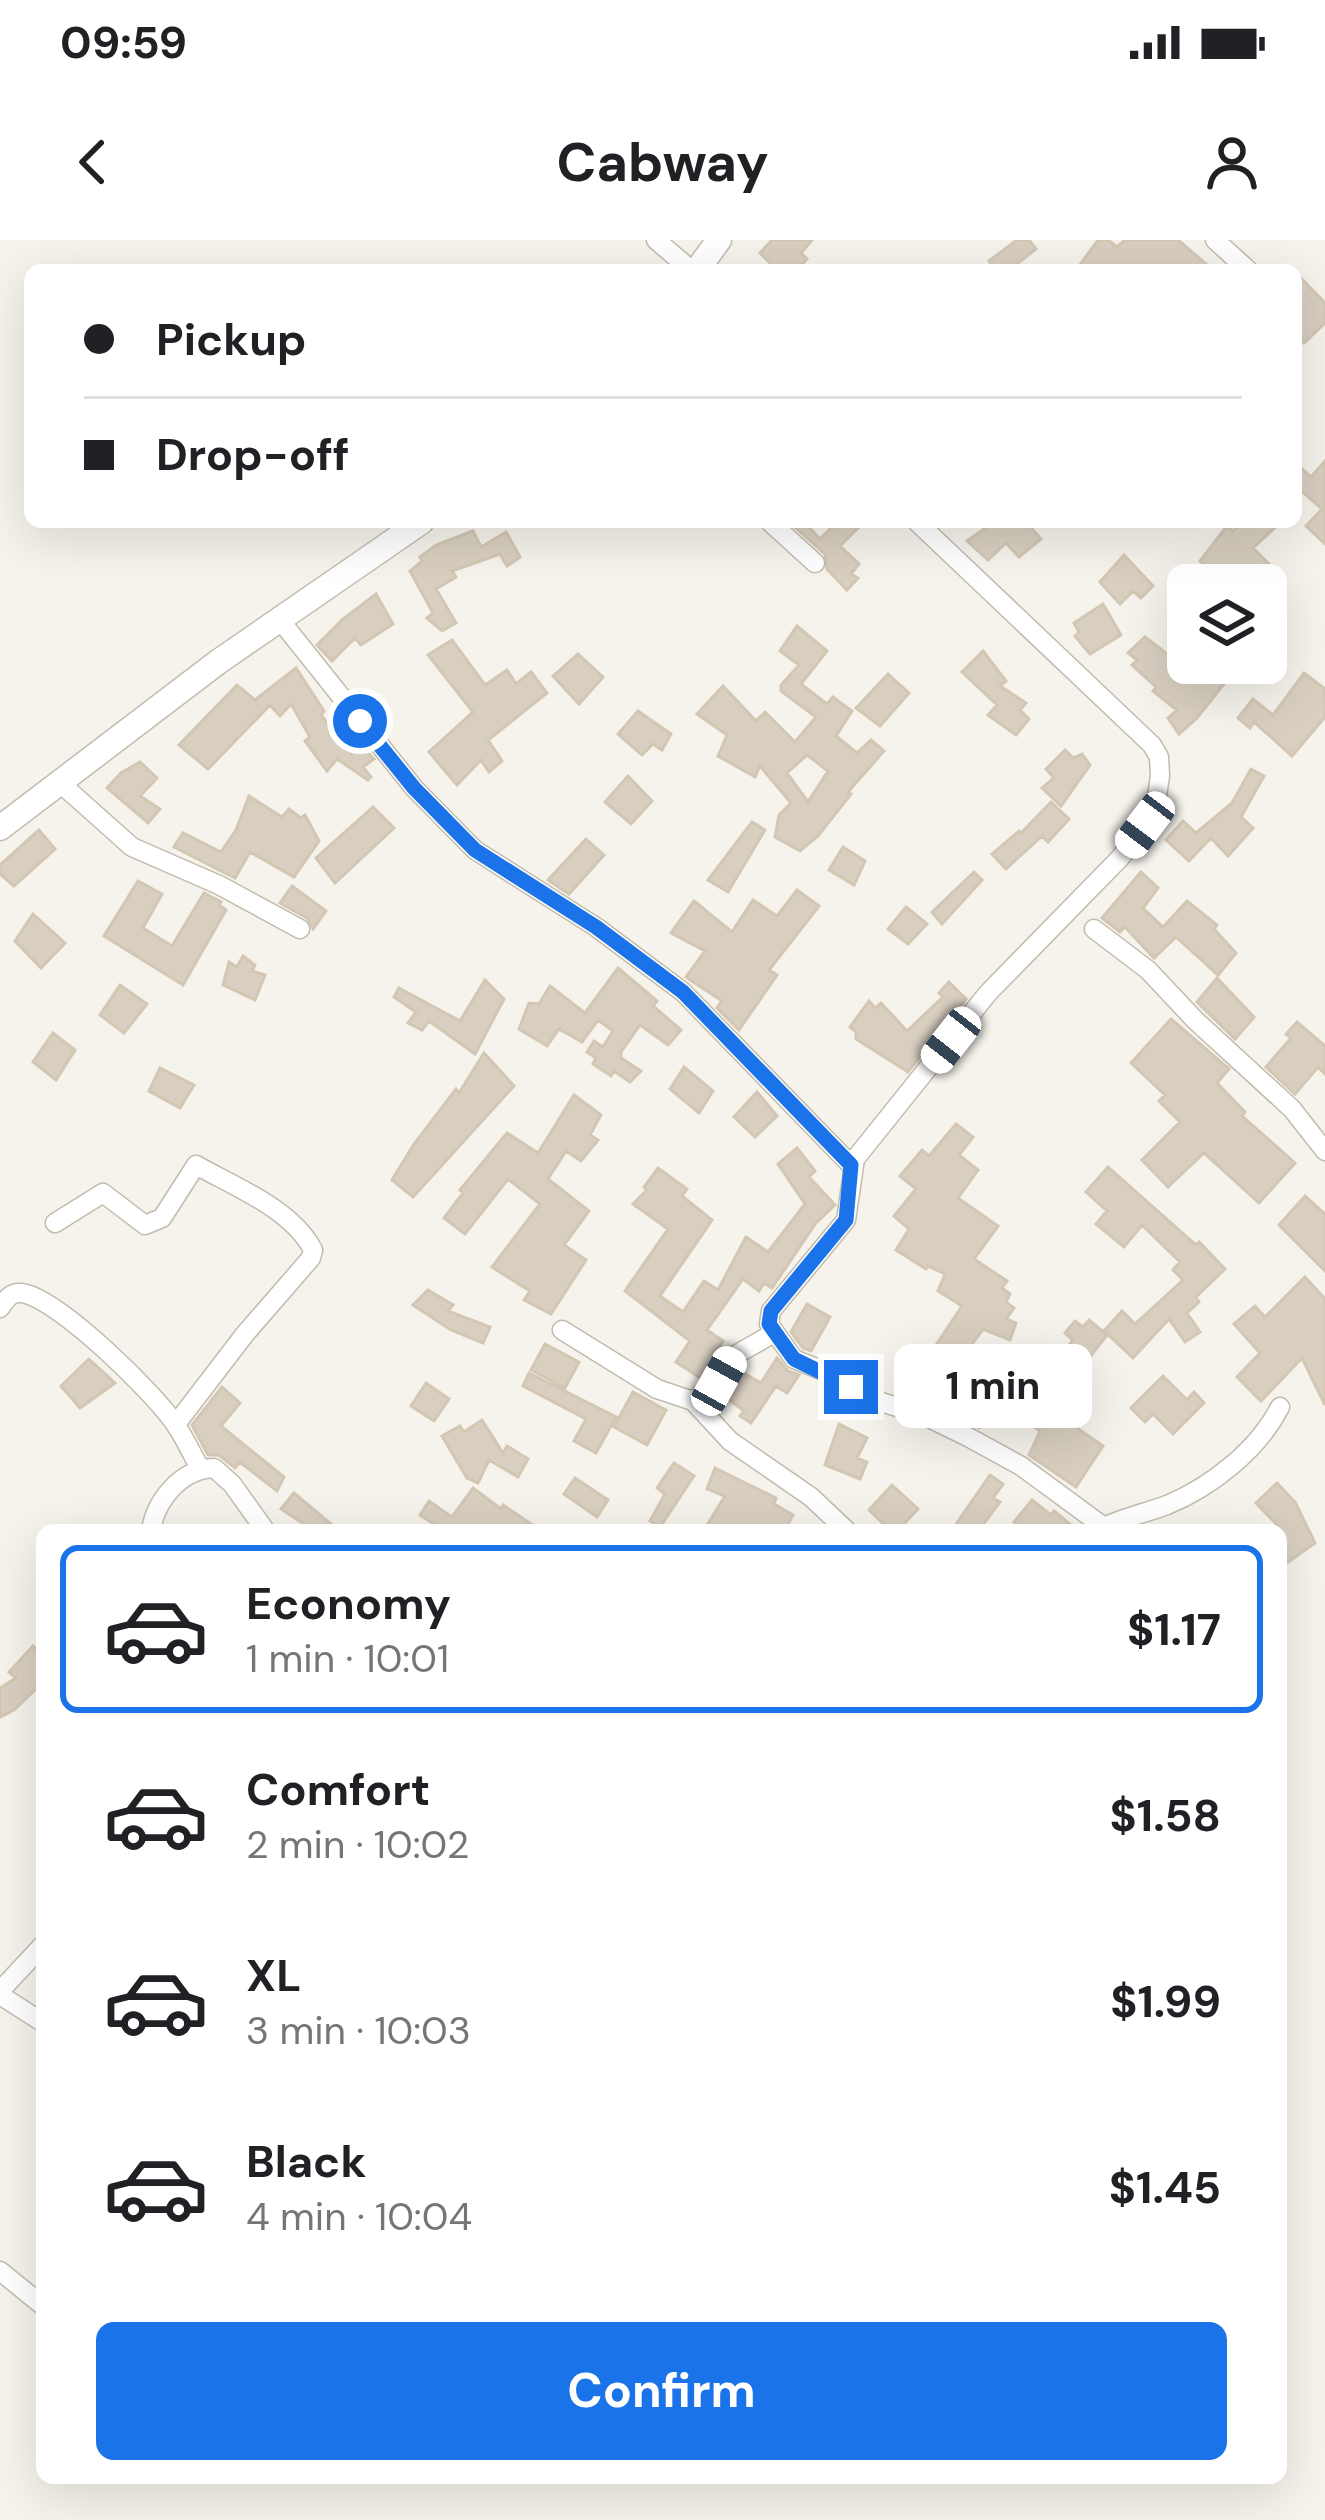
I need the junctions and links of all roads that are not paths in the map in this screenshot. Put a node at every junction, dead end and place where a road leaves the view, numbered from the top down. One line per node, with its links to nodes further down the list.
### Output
1 (656, 240): 4 (street)
2 (719, 240): 5 (street)
3 (1215, 240): 6 (street)
4 (686, 264)
5 (699, 264)
6 (1241, 264)
7 (412, 528): 11 (street)
8 (777, 528): 10 (street)
9 (923, 528): 17 (street)
10 (815, 563)
11 (280, 620): 12 (street); 17 (street)
12 (59, 782): 13 (street); 14 (street)
13 (0, 828)
14 (300, 929)
15 (1094, 929): 16 (street)
16 (1325, 1151)
17 (851, 1165): 21 (street)
18 (55, 1223): 24 (street)
19 (0, 1308): 24 (street)
20 (562, 1330): 22 (street)
21 (774, 1334): 22 (street); 29 (street)
22 (692, 1401): 28 (street)
23 (1280, 1407): 30 (street)
24 (176, 1424): 25 (street)
25 (200, 1468): 26 (street); 27 (street)
26 (152, 1524)
27 (261, 1524)
28 (840, 1524)
29 (1100, 1524)
30 (1118, 1524)
31 (36, 1953): 32 (street)
32 (0, 1993): 33 (street)
33 (36, 2018)
34 (0, 2271): 35 (street)
35 (36, 2300)

